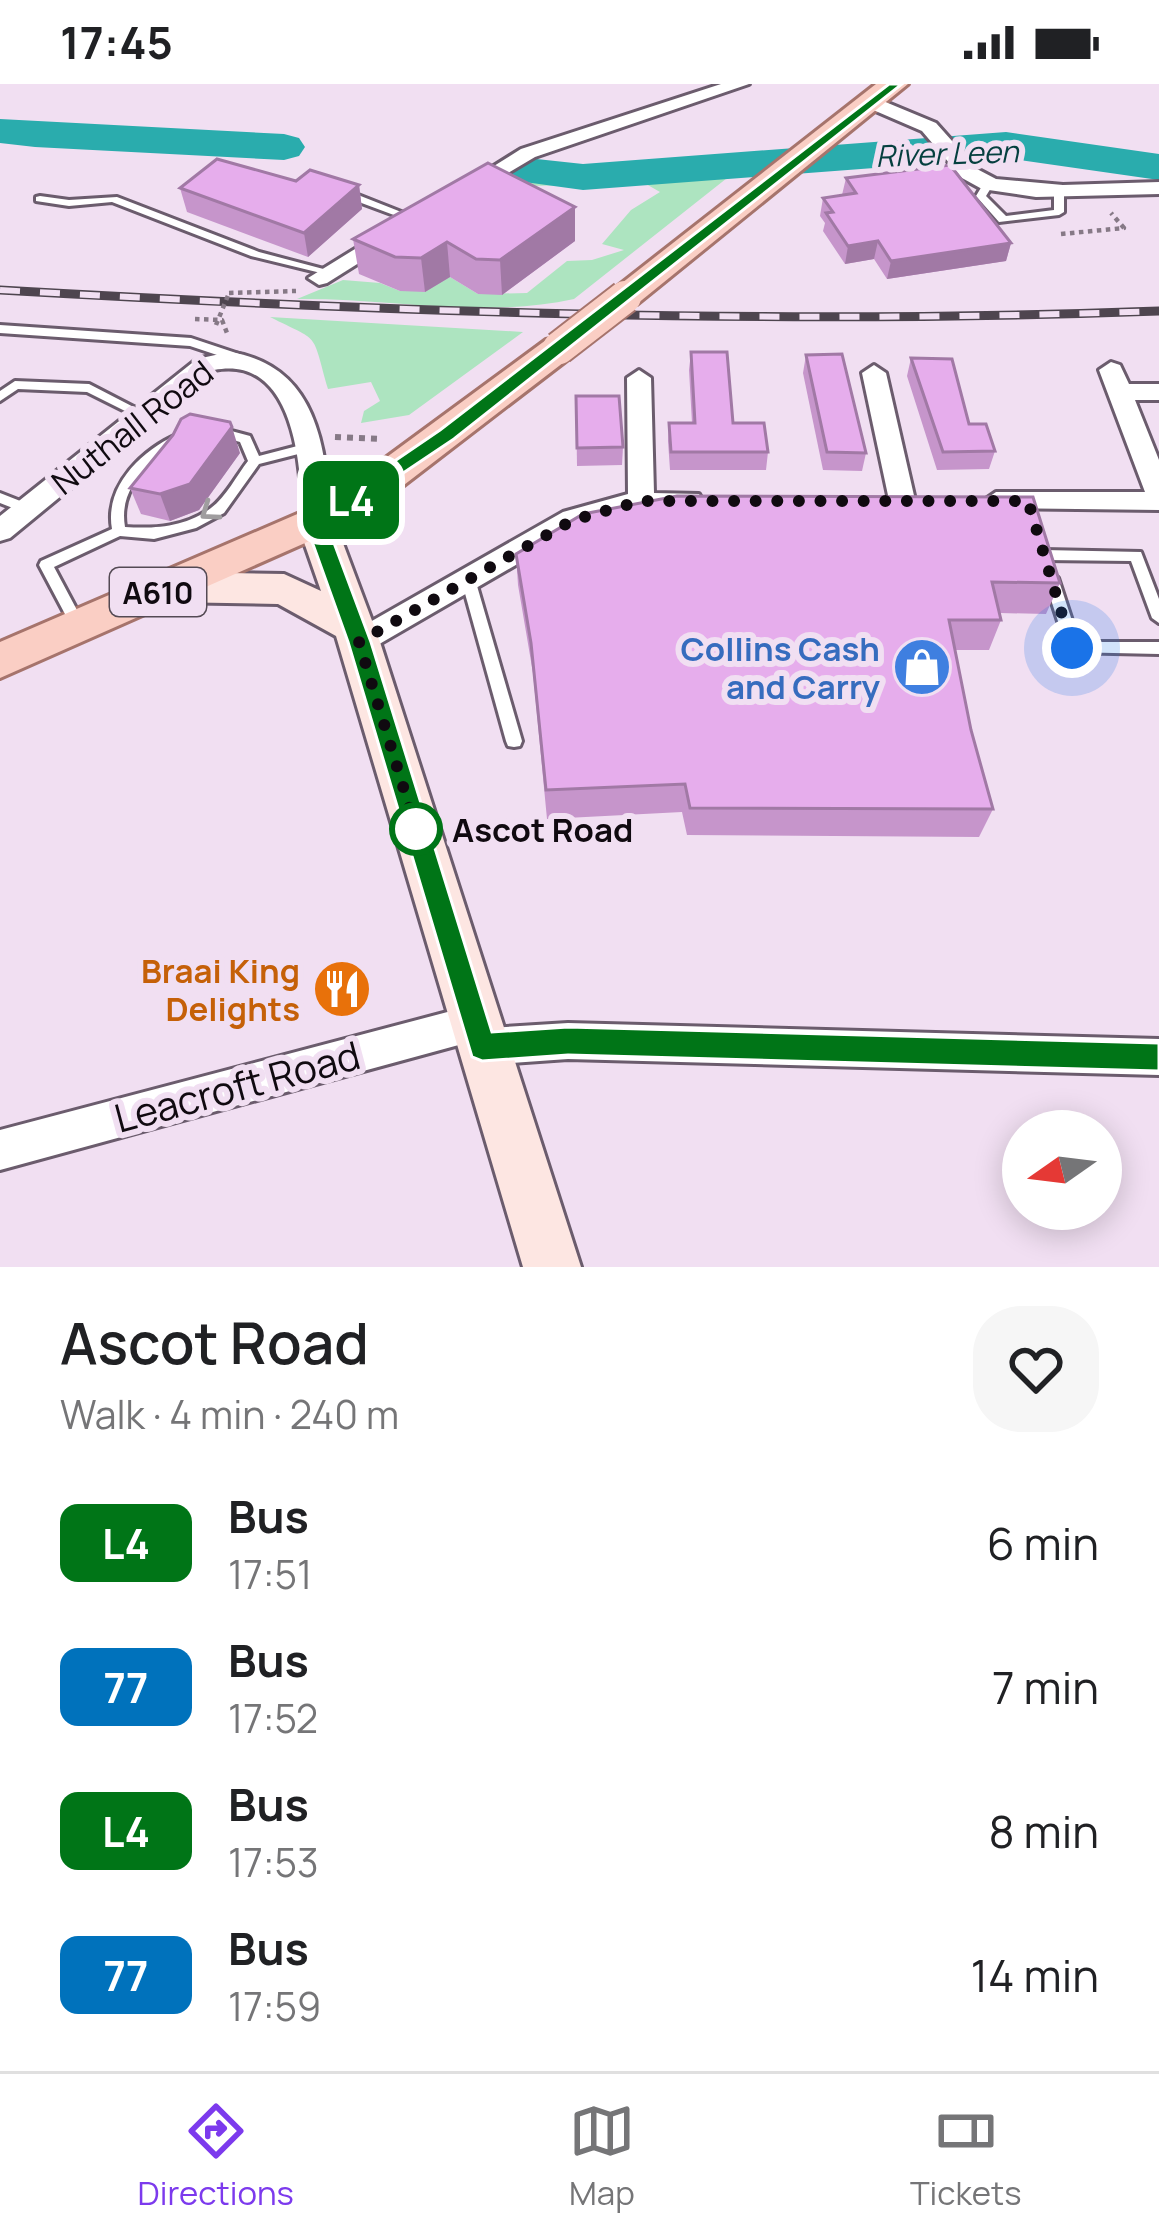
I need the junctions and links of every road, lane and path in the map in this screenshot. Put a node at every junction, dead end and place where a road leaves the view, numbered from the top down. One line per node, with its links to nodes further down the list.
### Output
1 (740, 84): 8 (street)
2 (883, 93): 3 (street); 18 (main road, A610, bridge)
3 (989, 183): 4 (street); 4 (lane)
4 (1059, 188): 5 (street)
5 (1159, 188)
6 (335, 190): 8 (lane)
7 (40, 199): 9 (lane)
8 (414, 219): 9 (street)
9 (322, 274): 10 (path, bridge)
10 (216, 326)
11 (0, 329): 12 (lane)
12 (238, 358): 17 (street, Nuthall Road); 20 (street, Nuthall Road)
13 (874, 374): 27 (street)
14 (639, 379): 28 (street)
15 (1159, 392): 25 (street)
16 (0, 397): 17 (lane)
17 (143, 415): 31 (street, Nuthall Road)
18 (447, 435): 20 (path); 32 (main road, A610)
19 (182, 437): 21 (lane); 22 (lane); 24 (lane)
20 (308, 441): 21 (lane); 32 (street, Nuthall Road)
21 (255, 461): 34 (lane, one-way to 34)
22 (166, 465)
23 (152, 481): 24 (lane)
24 (125, 495): 34 (lane)
25 (1159, 497): 30 (street)
26 (0, 498): 31 (lane)
27 (901, 500)
28 (641, 501): 29 (street); 35 (street)
29 (712, 501)
30 (965, 501)
31 (28, 508): 33 (street, Nuthall Road)
32 (316, 522): 36 (main road, A610); 39 (main road)
33 (0, 531)
34 (119, 531): 38 (lane)
35 (469, 579): 39 (street); 42 (lane)
36 (168, 587): 38 (main road, A610); 39 (main road)
37 (1159, 618): 40 (lane)
38 (80, 626): 41 (main road, A610)
39 (357, 634): 43 (main road)
40 (1159, 647)
41 (0, 662)
42 (514, 741)
43 (478, 1035): 44 (street, Leacroft Road); 45 (street, Leacroft Road); 46 (main road)
44 (1159, 1057)
45 (0, 1150)
46 (552, 1267)

